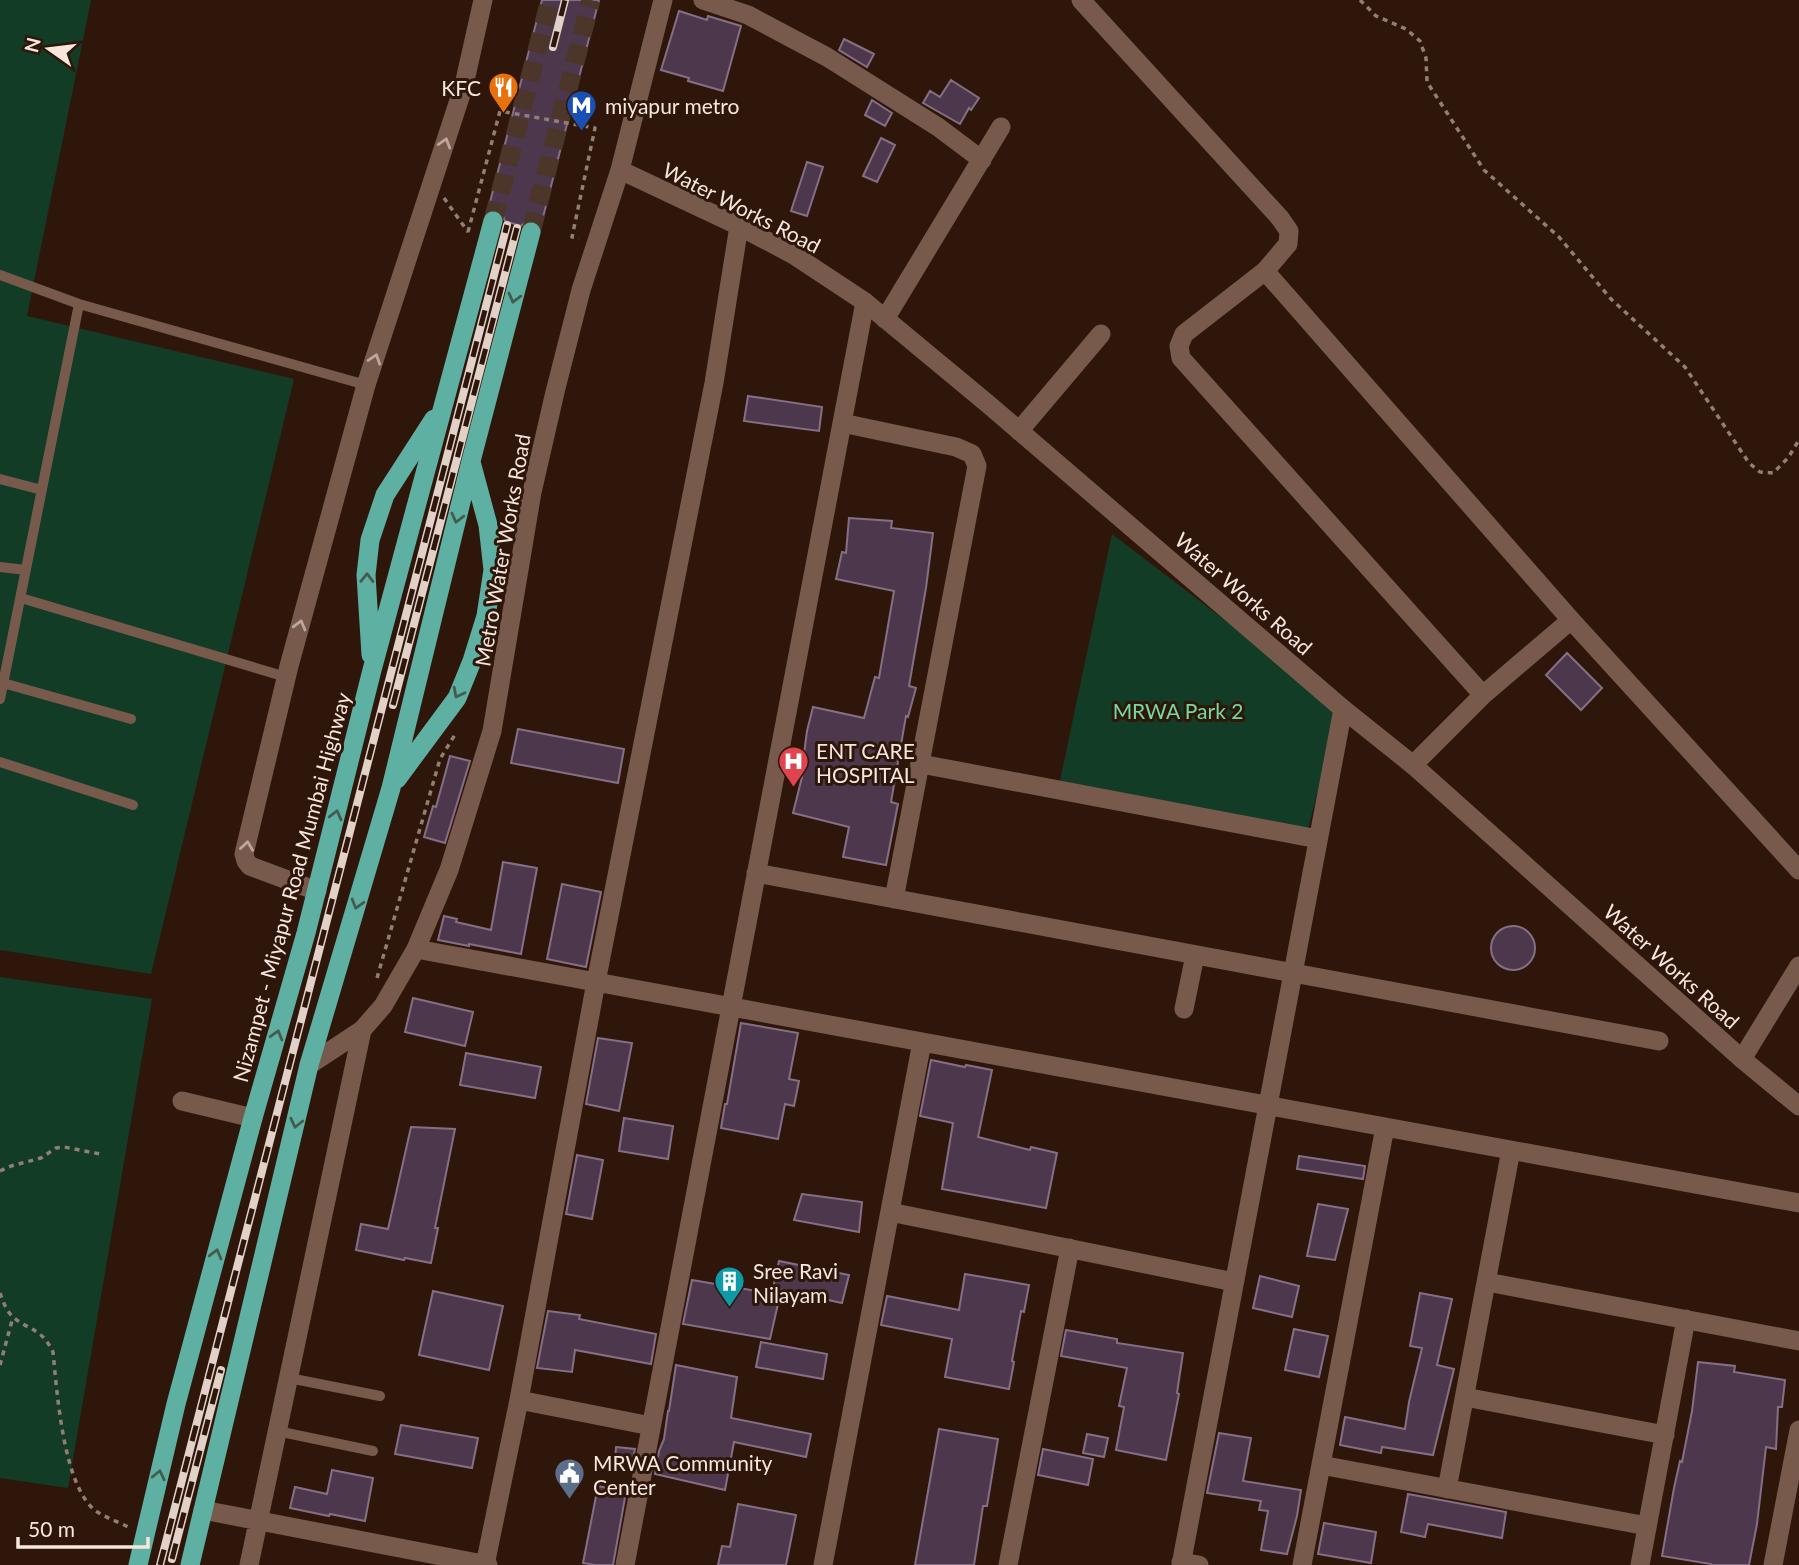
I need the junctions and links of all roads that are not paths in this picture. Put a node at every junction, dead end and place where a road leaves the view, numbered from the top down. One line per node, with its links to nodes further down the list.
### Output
1 (483, 0): 17 (street, one-way to 1)
2 (663, 0): 7 (street, Metro Water Works Road)
3 (703, 0): 6 (street)
4 (1081, 0): 11 (street)
5 (1001, 127): 6 (street)
6 (982, 160): 15 (street)
7 (620, 170): 9 (street, Water Works Road); 45 (street, Metro Water Works Road)
8 (493, 221): 18 (highway, Nizampet - Miyapur Road Mumbai Highway)
9 (739, 226): 13 (street, Water Works Road); 49 (street)
10 (531, 232): 21 (highway, one-way to 21)
11 (1265, 271): 27 (street); 31 (street)
12 (0, 275): 14 (lane)
13 (864, 302): 15 (street, Water Works Road); 19 (street)
14 (79, 304): 17 (lane); 23 (lane)
15 (885, 319): 20 (street, Water Works Road)
16 (1101, 334): 20 (street)
17 (366, 385): 29 (street, one-way to 17)
18 (444, 404): 28 (highway, Nizampet - Miyapur Road Mumbai Highway); 28 (highway, one-way to 18)
19 (842, 422): 36 (street); 42 (street)
20 (1019, 431): 33 (street, Water Works Road)
21 (471, 461): 38 (highway, one-way to 38); 38 (highway, one-way to 38)
22 (0, 479): 23 (lane)
23 (42, 490): 25 (lane)
24 (0, 567): 25 (lane)
25 (26, 570): 26 (lane)
26 (21, 597): 29 (lane); 30 (lane)
27 (1571, 620): 31 (street); 41 (street)
28 (372, 670): 43 (highway, Nizampet - Miyapur Road Mumbai Highway, one-way to 28)
29 (286, 677): 43 (street, one-way to 29)
30 (3, 683): 32 (lane); 34 (lane)
31 (1483, 695): 37 (street)
32 (0, 699)
33 (1343, 709): 37 (street, Water Works Road); 40 (street)
34 (131, 719)
35 (0, 762): 39 (lane)
36 (920, 764): 40 (street); 44 (street)
37 (1413, 765): 55 (street, Water Works Road)
38 (391, 788): 56 (highway, one-way to 56)
39 (133, 805)
40 (1318, 839): 48 (street)
41 (1799, 870)
42 (757, 873): 44 (street); 50 (street)
43 (317, 891): 60 (highway, Nizampet - Miyapur Road Mumbai Highway, one-way to 43)
44 (894, 899): 46 (street)
45 (416, 949): 49 (street); 52 (street, Metro Water Works Road)
46 (1195, 955): 48 (street); 51 (street)
47 (1799, 966): 55 (street)
48 (1293, 973): 53 (street); 58 (street)
49 (596, 982): 50 (street); 73 (street)
50 (731, 1007): 54 (street); 74 (street)
51 (1184, 1009)
52 (362, 1030): 56 (street, Metro Water Works Road); 70 (street)
53 (1658, 1041)
54 (922, 1042): 58 (street); 64 (street)
55 (1742, 1059): 59 (street, Water Works Road)
56 (309, 1065): 81 (highway, one-way to 81)
57 (182, 1101): 60 (street)
58 (1268, 1106): 61 (street); 66 (street)
59 (1799, 1106)
60 (253, 1118): 85 (highway, Nizampet - Miyapur Road Mumbai Highway, one-way to 60)
61 (1385, 1127): 62 (street); 79 (street)
62 (1511, 1150): 63 (street); 67 (street)
63 (1799, 1203)
64 (890, 1212): 65 (street); 90 (street)
65 (1070, 1248): 66 (street); 91 (street)
66 (1234, 1282): 84 (street)
67 (1487, 1282): 68 (street); 72 (street)
68 (1686, 1319): 69 (street); 77 (street)
69 (1799, 1341)
70 (289, 1378): 71 (lane); 76 (street)
71 (380, 1396)
72 (1465, 1398): 77 (street); 80 (street)
73 (519, 1399): 74 (street); 88 (street)
74 (651, 1426): 89 (street)
75 (1799, 1430): 94 (street)
76 (277, 1431): 78 (lane); 82 (street)
77 (1665, 1435): 83 (street)
78 (373, 1451)
79 (1321, 1465): 80 (street); 92 (street)
80 (1447, 1489): 83 (street)
81 (203, 1510): 82 (street); 86 (highway)
82 (257, 1521): 87 (street); 88 (street)
83 (1647, 1526): 93 (street)
84 (1187, 1564)
85 (138, 1565)
86 (190, 1565)
87 (249, 1565)
88 (486, 1565)
89 (625, 1565)
90 (823, 1565)
91 (1008, 1565)
92 (1302, 1565)
93 (1640, 1565)
94 (1773, 1565)

